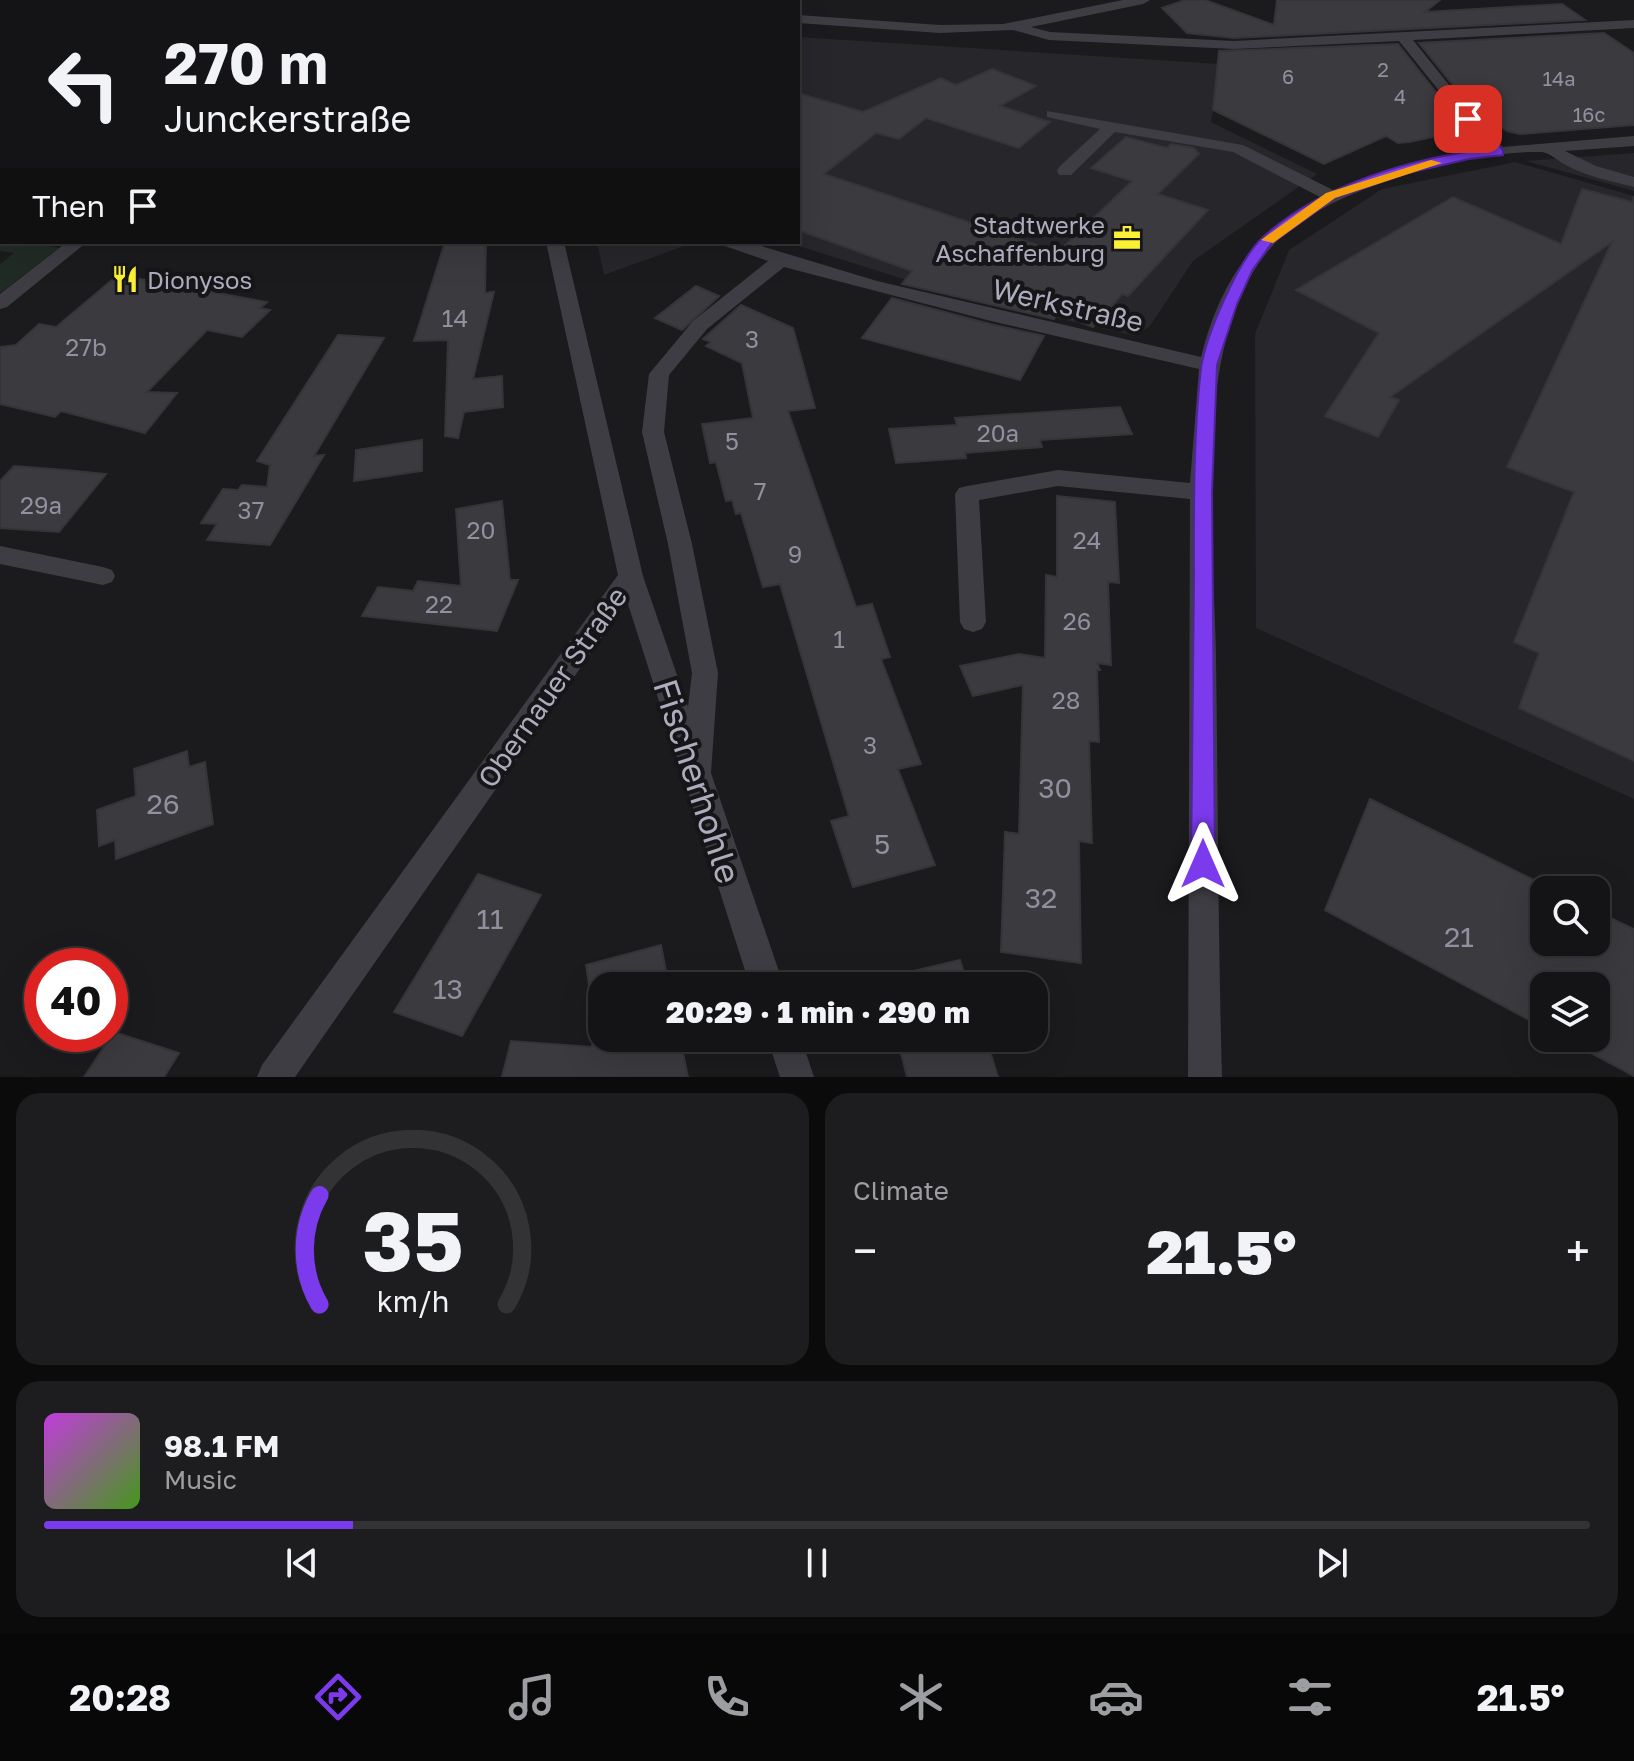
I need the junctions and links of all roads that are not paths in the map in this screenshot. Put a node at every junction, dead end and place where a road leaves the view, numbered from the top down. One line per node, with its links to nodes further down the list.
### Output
1 (1143, 0): 4 (street)
2 (800, 19): 4 (street)
3 (1634, 24): 5 (street)
4 (1014, 26): 5 (street)
5 (1404, 38): 10 (street)
6 (1052, 114): 7 (street)
7 (1112, 127): 11 (street); 13 (street)
8 (1634, 141): 9 (street)
9 (1550, 147): 10 (street); 12 (street)
10 (1499, 152): 13 (street)
11 (1065, 171)
12 (1634, 182)
13 (1330, 195): 19 (street)
14 (75, 244): 18 (street)
15 (555, 244): 23 (street, Obernauer Straße)
16 (736, 244): 17 (street, Werkstraße)
17 (780, 261): 19 (street, Werkstraße); 25 (street)
18 (0, 303)
19 (1209, 365): 20 (street)
20 (1203, 492): 24 (street); 30 (street)
21 (0, 555): 22 (street)
22 (103, 576)
23 (631, 576): 25 (street, Fischerhohle); 28 (street, Obernauer Straße)
24 (973, 622)
25 (696, 776): 26 (street, Fischerhohle)
26 (762, 972)
27 (789, 1052): 29 (street)
28 (274, 1077)
29 (797, 1077)
30 (1205, 1077)

